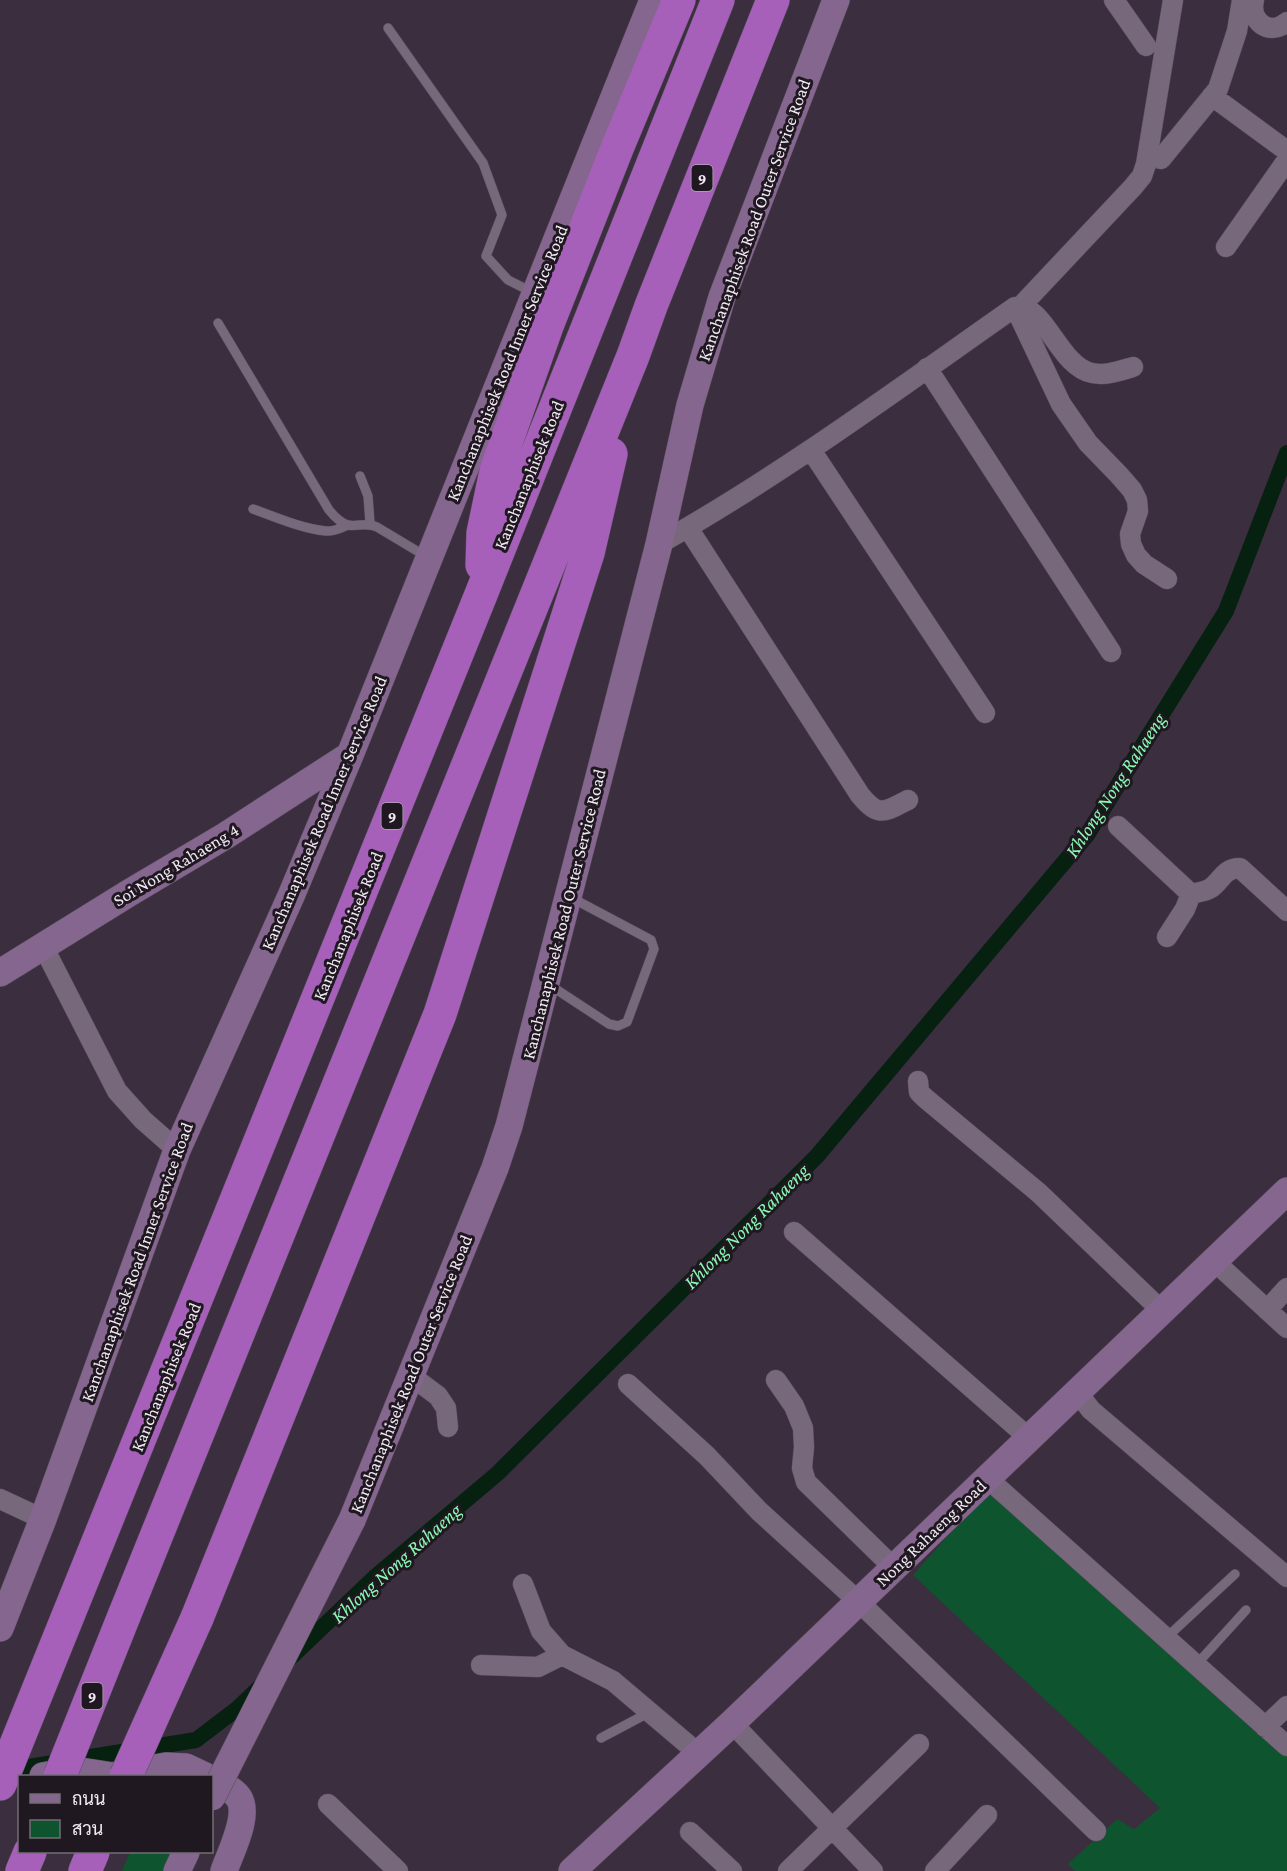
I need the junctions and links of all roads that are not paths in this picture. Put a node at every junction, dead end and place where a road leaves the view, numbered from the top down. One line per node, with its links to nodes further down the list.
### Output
1 (653, 0): 18 (main road, Kanchanaphisek Road Inner Service Road)
2 (679, 0): 33 (highway)
3 (718, 0): 33 (highway, Kanchanaphisek Road / 9)
4 (773, 0): 21 (highway, 9)
5 (836, 0): 30 (main road, Kanchanaphisek Road Outer Service Road)
6 (1114, 0): 12 (street)
7 (1173, 0): 19 (street)
8 (1242, 0): 13 (street)
9 (1254, 0): 10 (street)
10 (1287, 22)
11 (388, 28): 18 (lane)
12 (1146, 46)
13 (1212, 96): 14 (street); 15 (street)
14 (1287, 151)
15 (1161, 159)
16 (1287, 160): 17 (street)
17 (1226, 247)
18 (535, 293): 31 (main road, Kanchanaphisek Road Inner Service Road)
19 (1018, 306): 22 (street); 23 (street); 32 (street)
20 (218, 323): 28 (lane)
21 (633, 356): 84 (highway, 9, bridge); 87 (highway, bridge)
22 (1133, 367)
23 (927, 368): 24 (street); 34 (street)
24 (811, 450): 29 (street); 35 (street)
25 (360, 476): 27 (lane)
26 (253, 509): 28 (lane)
27 (370, 523): 28 (lane); 31 (lane)
28 (348, 525)
29 (688, 528): 30 (street); 37 (street)
30 (658, 544): 40 (main road, Kanchanaphisek Road Outer Service Road)
31 (428, 558): 36 (main road, Kanchanaphisek Road Inner Service Road)
32 (1167, 579)
33 (480, 597): 91 (highway, Kanchanaphisek Road / 9)
34 (1111, 652)
35 (986, 713)
36 (350, 755): 43 (main road, Soi Nong Rahaeng 4); 47 (main road, Kanchanaphisek Road Inner Service Road)
37 (908, 800)
38 (1118, 826): 39 (street)
39 (1191, 894): 41 (street); 42 (street)
40 (568, 896): 45 (main road, Kanchanaphisek Road Outer Service Road); 45 (lane)
41 (1287, 911)
42 (1167, 937)
43 (43, 946): 44 (main road, Soi Nong Rahaeng 4); 47 (street)
44 (0, 973)
45 (546, 983): 55 (main road, Kanchanaphisek Road Outer Service Road)
46 (918, 1081): 53 (street)
47 (177, 1149): 63 (main road, Kanchanaphisek Road Inner Service Road)
48 (1287, 1191): 50 (main road, Nong Rahaeng Road)
49 (794, 1232): 60 (street)
50 (1213, 1260): 52 (street); 53 (main road, Nong Rahaeng Road)
51 (1287, 1288): 52 (street)
52 (1267, 1310): 54 (street)
53 (1162, 1311): 58 (main road, Nong Rahaeng Road)
54 (1287, 1328)
55 (410, 1375): 59 (street); 92 (main road, Kanchanaphisek Road Outer Service Road, bridge)
56 (776, 1380): 64 (street)
57 (628, 1384): 68 (street)
58 (1077, 1392): 60 (main road, Nong Rahaeng Road); 66 (street)
59 (448, 1427)
60 (1029, 1438): 61 (main road, Nong Rahaeng Road)
61 (987, 1478): 64 (main road, Nong Rahaeng Road); 71 (street)
62 (0, 1499): 63 (street)
63 (43, 1519): 70 (main road, Kanchanaphisek Road Inner Service Road)
64 (894, 1568): 68 (main road, Nong Rahaeng Road)
65 (1235, 1574): 71 (lane)
66 (1287, 1577)
67 (523, 1584): 72 (street)
68 (859, 1602): 77 (main road, Nong Rahaeng Road); 96 (street)
69 (1246, 1610): 74 (lane)
70 (0, 1628)
71 (1166, 1638): 74 (street)
72 (562, 1655): 73 (street); 76 (street)
73 (481, 1665)
74 (1196, 1665): 78 (street)
75 (1287, 1706): 78 (street)
76 (650, 1712): 79 (lane); 82 (street)
77 (732, 1723): 82 (main road, Nong Rahaeng Road); 95 (street)
78 (1265, 1727): 81 (street)
79 (601, 1738)
80 (919, 1744): 95 (street)
81 (1287, 1746)
82 (699, 1754): 106 (main road, Nong Rahaeng Road)
83 (48, 1775): 85 (main road)
84 (60, 1775)
85 (106, 1775)
86 (118, 1775): 88 (main road)
87 (126, 1775)
88 (203, 1775)
89 (213, 1780): 104 (main road)
90 (18, 1782): 91 (main road)
91 (0, 1785)
92 (213, 1796)
93 (328, 1804): 105 (street)
94 (987, 1815): 110 (street)
95 (832, 1828): 108 (street); 109 (street)
96 (1096, 1831)
97 (690, 1832): 107 (street)
98 (29, 1853): 101 (highway)
99 (92, 1853): 102 (highway)
100 (185, 1853): 103 (main road)
101 (22, 1871)
102 (85, 1871)
103 (177, 1871)
104 (224, 1871)
105 (398, 1871)
106 (572, 1871)
107 (732, 1871)
108 (788, 1871)
109 (873, 1871)
110 (935, 1871)

